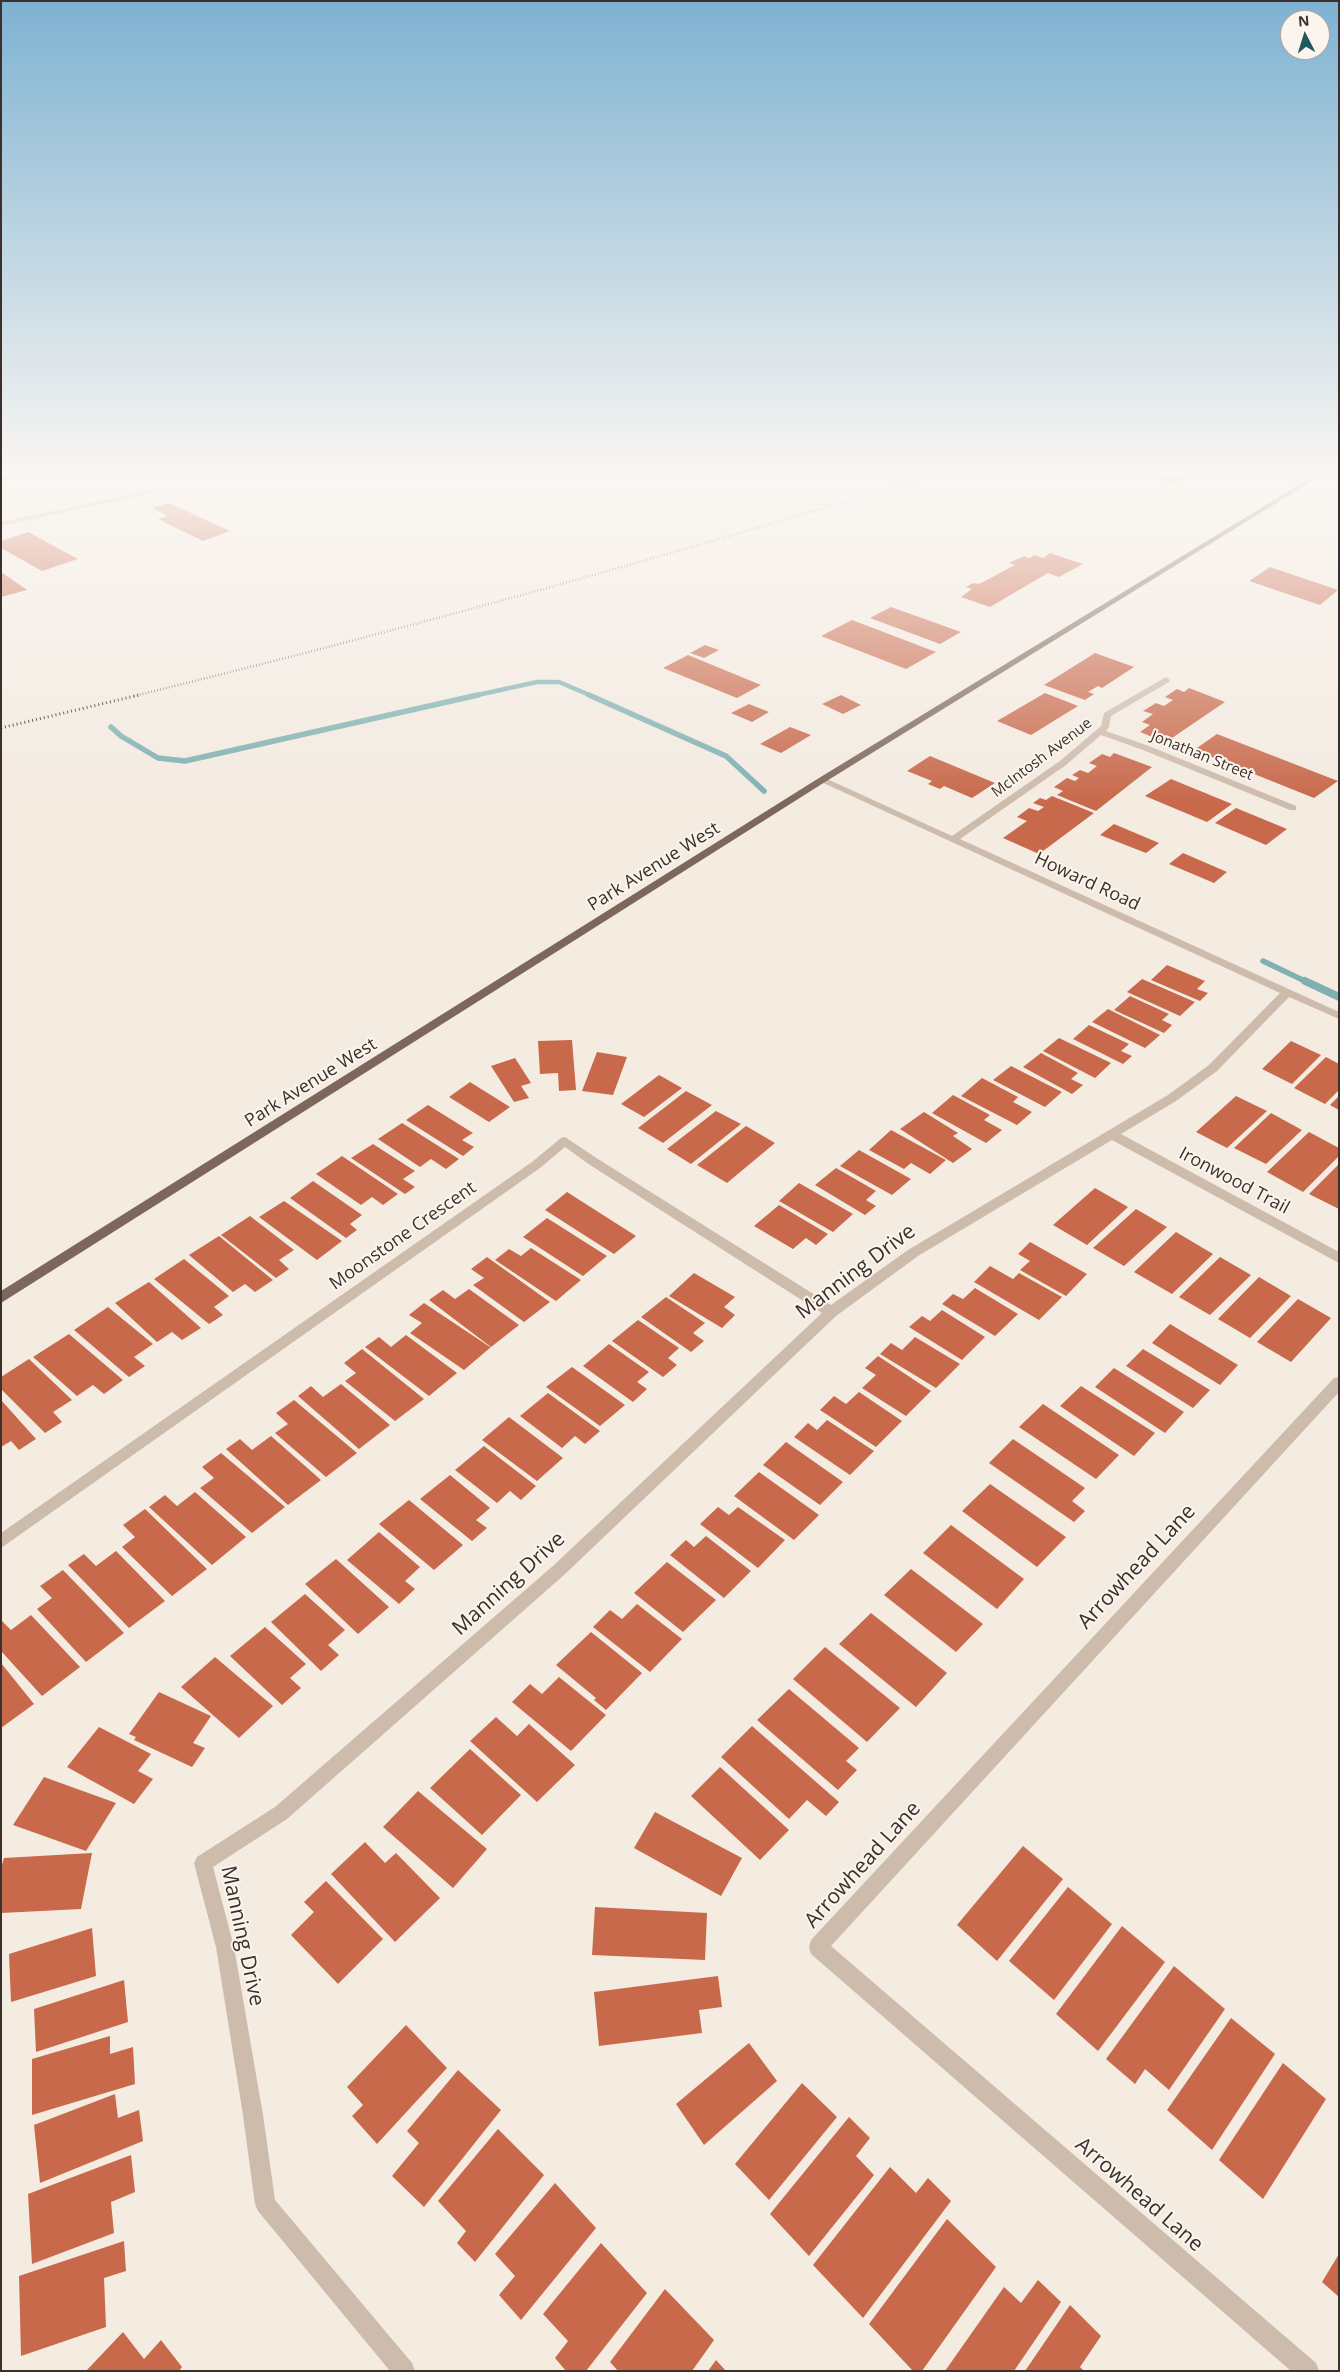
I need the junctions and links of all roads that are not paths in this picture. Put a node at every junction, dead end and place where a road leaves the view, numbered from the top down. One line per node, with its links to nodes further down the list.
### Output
1 (1147, 581): 4 (main road, Park Avenue West)
2 (1166, 680): 3 (street, McIntosh Avenue)
3 (1100, 732): 5 (street, Jonathan Street); 6 (street, McIntosh Avenue)
4 (822, 780): 6 (street, Howard Road); 11 (main road, Park Avenue West)
5 (1293, 808)
6 (953, 840): 7 (street, Howard Road)
7 (1286, 993): 8 (street, Howard Road); 9 (street, Manning Drive)
8 (1339, 1016)
9 (1113, 1135): 10 (street, Ironwood Trail); 12 (street, Manning Drive)
10 (1339, 1258)
11 (1, 1298)
12 (831, 1312): 14 (street, Moonstone Crescent); 15 (street, Manning Drive)
13 (1339, 1382): 16 (street, Arrowhead Lane)
14 (1, 1542)
15 (404, 2371)
16 (1308, 2371)

